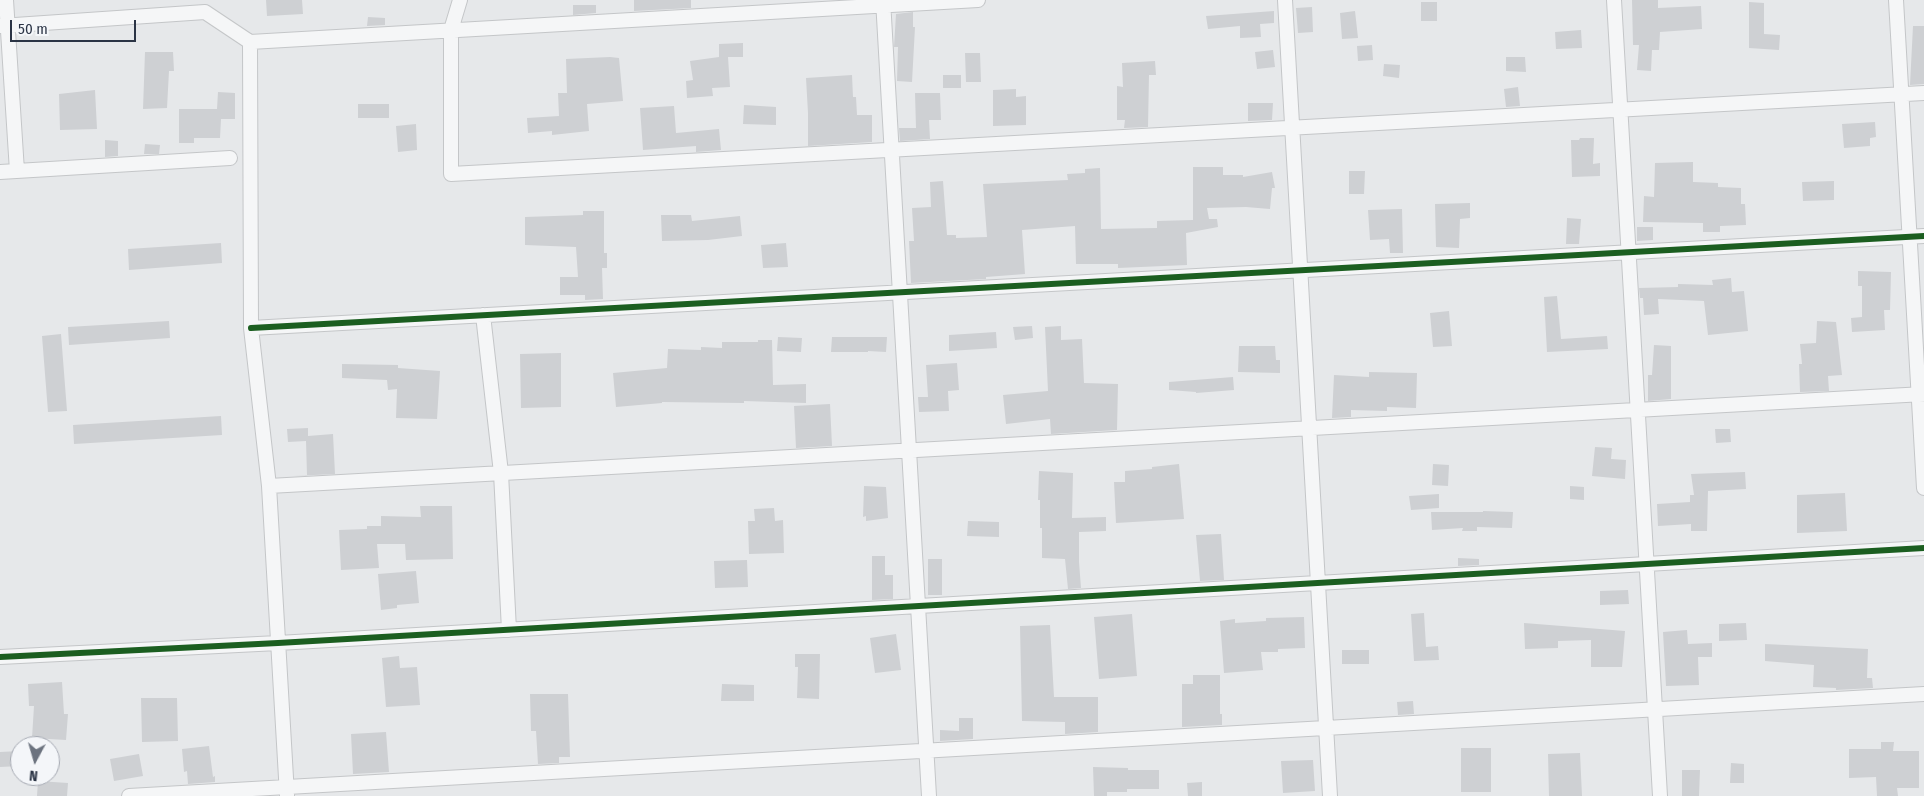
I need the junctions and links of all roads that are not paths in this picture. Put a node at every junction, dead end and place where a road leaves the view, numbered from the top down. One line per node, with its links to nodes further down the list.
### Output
1 (6, 0): 8 (street)
2 (460, 0): 9 (street)
3 (978, 0): 7 (street)
4 (1284, 0): 14 (street)
5 (1614, 0): 13 (street)
6 (1896, 0): 12 (street)
7 (883, 3): 9 (street); 15 (street)
8 (4, 26): 10 (street); 17 (street)
9 (450, 30): 10 (street); 15 (street)
10 (250, 42): 24 (street)
11 (1924, 93): 12 (street)
12 (1902, 94): 13 (street); 19 (street)
13 (1621, 110): 14 (street); 20 (street)
14 (1292, 128): 15 (street); 21 (street)
15 (892, 150): 22 (street)
16 (230, 158): 17 (street)
17 (18, 170): 18 (street)
18 (0, 172)
19 (1917, 236): 20 (street); 25 (street)
20 (1629, 252): 21 (street); 26 (street)
21 (1300, 270): 22 (street); 27 (street)
22 (900, 292): 23 (street); 28 (street)
23 (483, 315): 24 (street); 29 (street)
24 (252, 328): 30 (street)
25 (1922, 394): 26 (street); 31 (street)
26 (1638, 410): 27 (street); 33 (street)
27 (1309, 428): 28 (street); 34 (street)
28 (909, 450): 29 (street); 35 (street)
29 (501, 473): 30 (street); 36 (street)
30 (269, 486): 37 (street)
31 (1924, 488)
32 (1924, 548): 33 (street)
33 (1646, 564): 34 (street); 40 (street)
34 (1317, 583): 35 (street); 41 (street)
35 (917, 606): 36 (street); 42 (street)
36 (509, 630): 37 (street)
37 (278, 644): 38 (street); 43 (street)
38 (0, 657)
39 (1924, 694): 40 (street)
40 (1655, 709): 41 (street); 47 (street)
41 (1326, 728): 42 (street); 46 (street)
42 (926, 751): 43 (street); 45 (street)
43 (287, 792): 44 (street)
44 (129, 796)
45 (929, 796)
46 (1330, 796)
47 (1660, 796)

